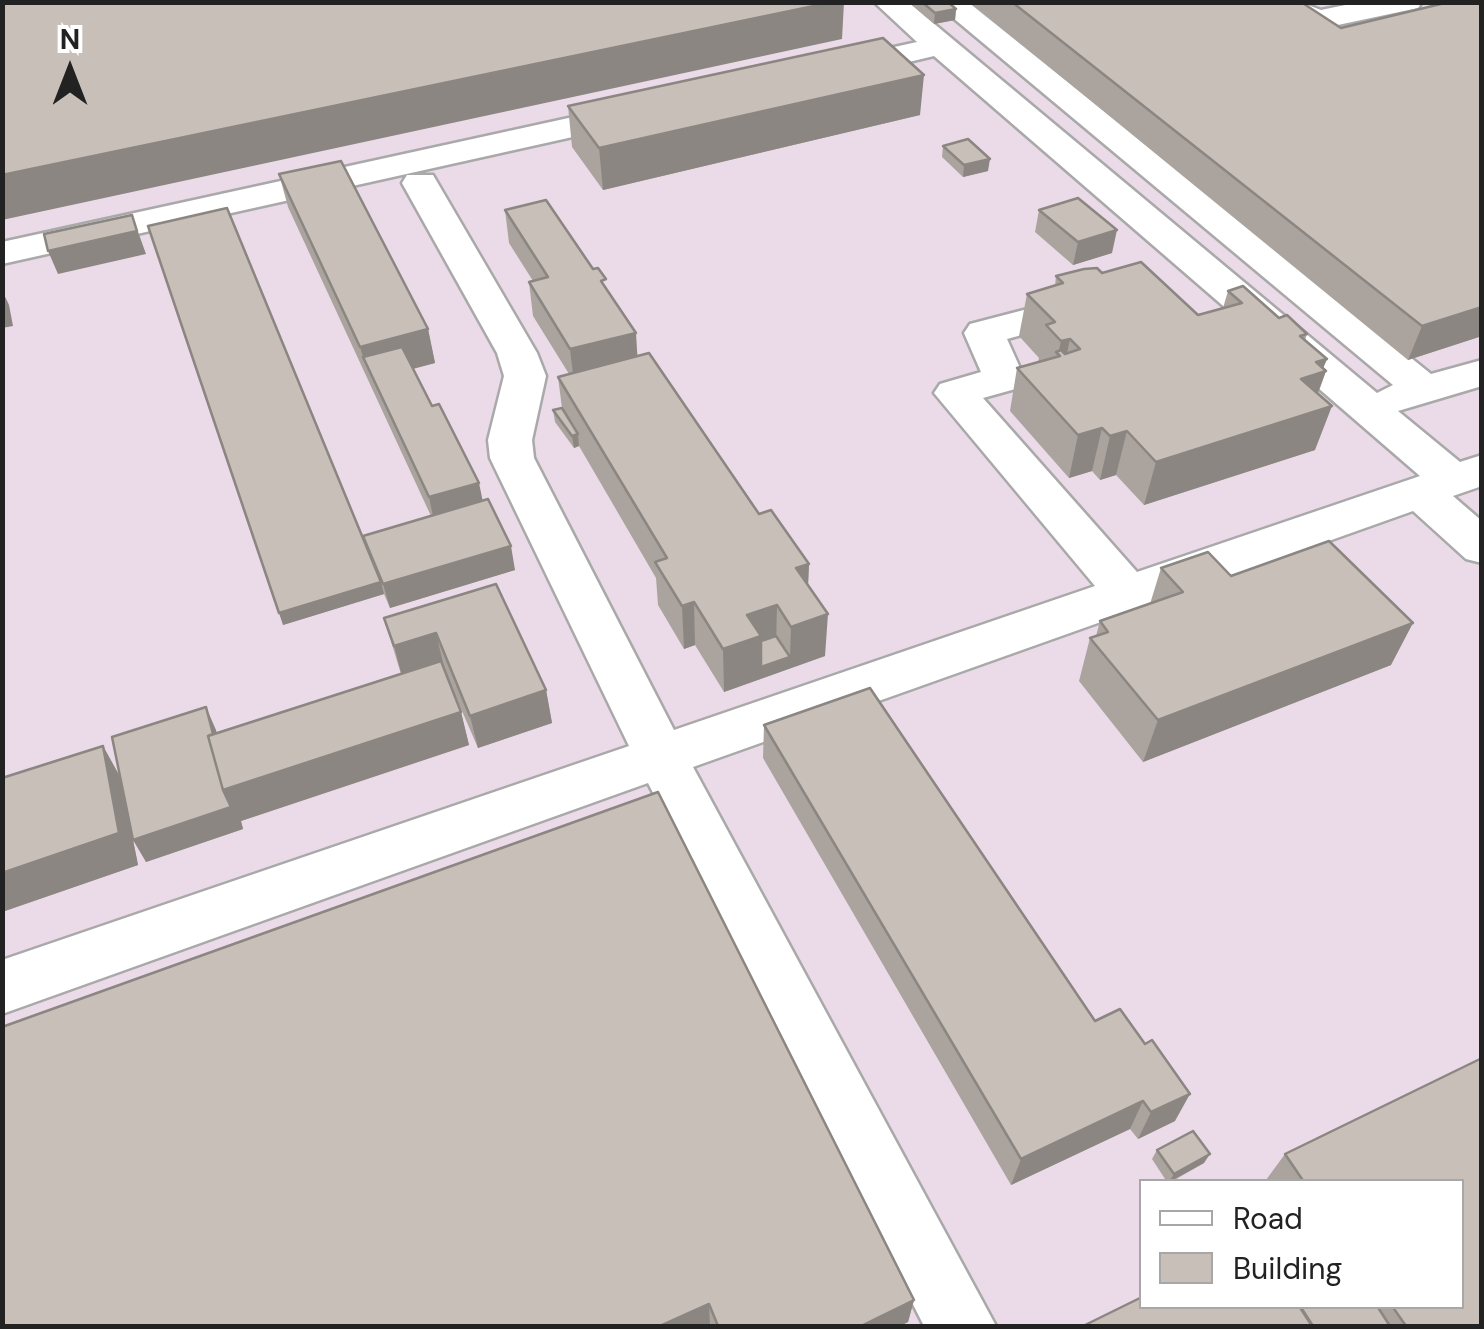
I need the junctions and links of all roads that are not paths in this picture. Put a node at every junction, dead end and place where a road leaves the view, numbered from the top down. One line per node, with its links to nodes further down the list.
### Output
1 (889, 2): 5 (lane)
2 (949, 2): 12 (lane)
3 (1271, 2): 4 (lane)
4 (1407, 2)
5 (939, 46): 6 (lane); 10 (lane)
6 (803, 76)
7 (666, 106): 9 (lane)
8 (420, 183): 17 (lane)
9 (2, 253)
10 (1169, 283): 13 (lane); 16 (lane)
11 (1482, 374): 12 (lane)
12 (1425, 390): 13 (lane)
13 (1367, 407): 14 (lane)
14 (1451, 480): 15 (lane); 16 (lane)
15 (1482, 548)
16 (1128, 593): 17 (lane)
17 (661, 757): 18 (lane); 19 (lane)
18 (2, 987)
19 (960, 1326)

